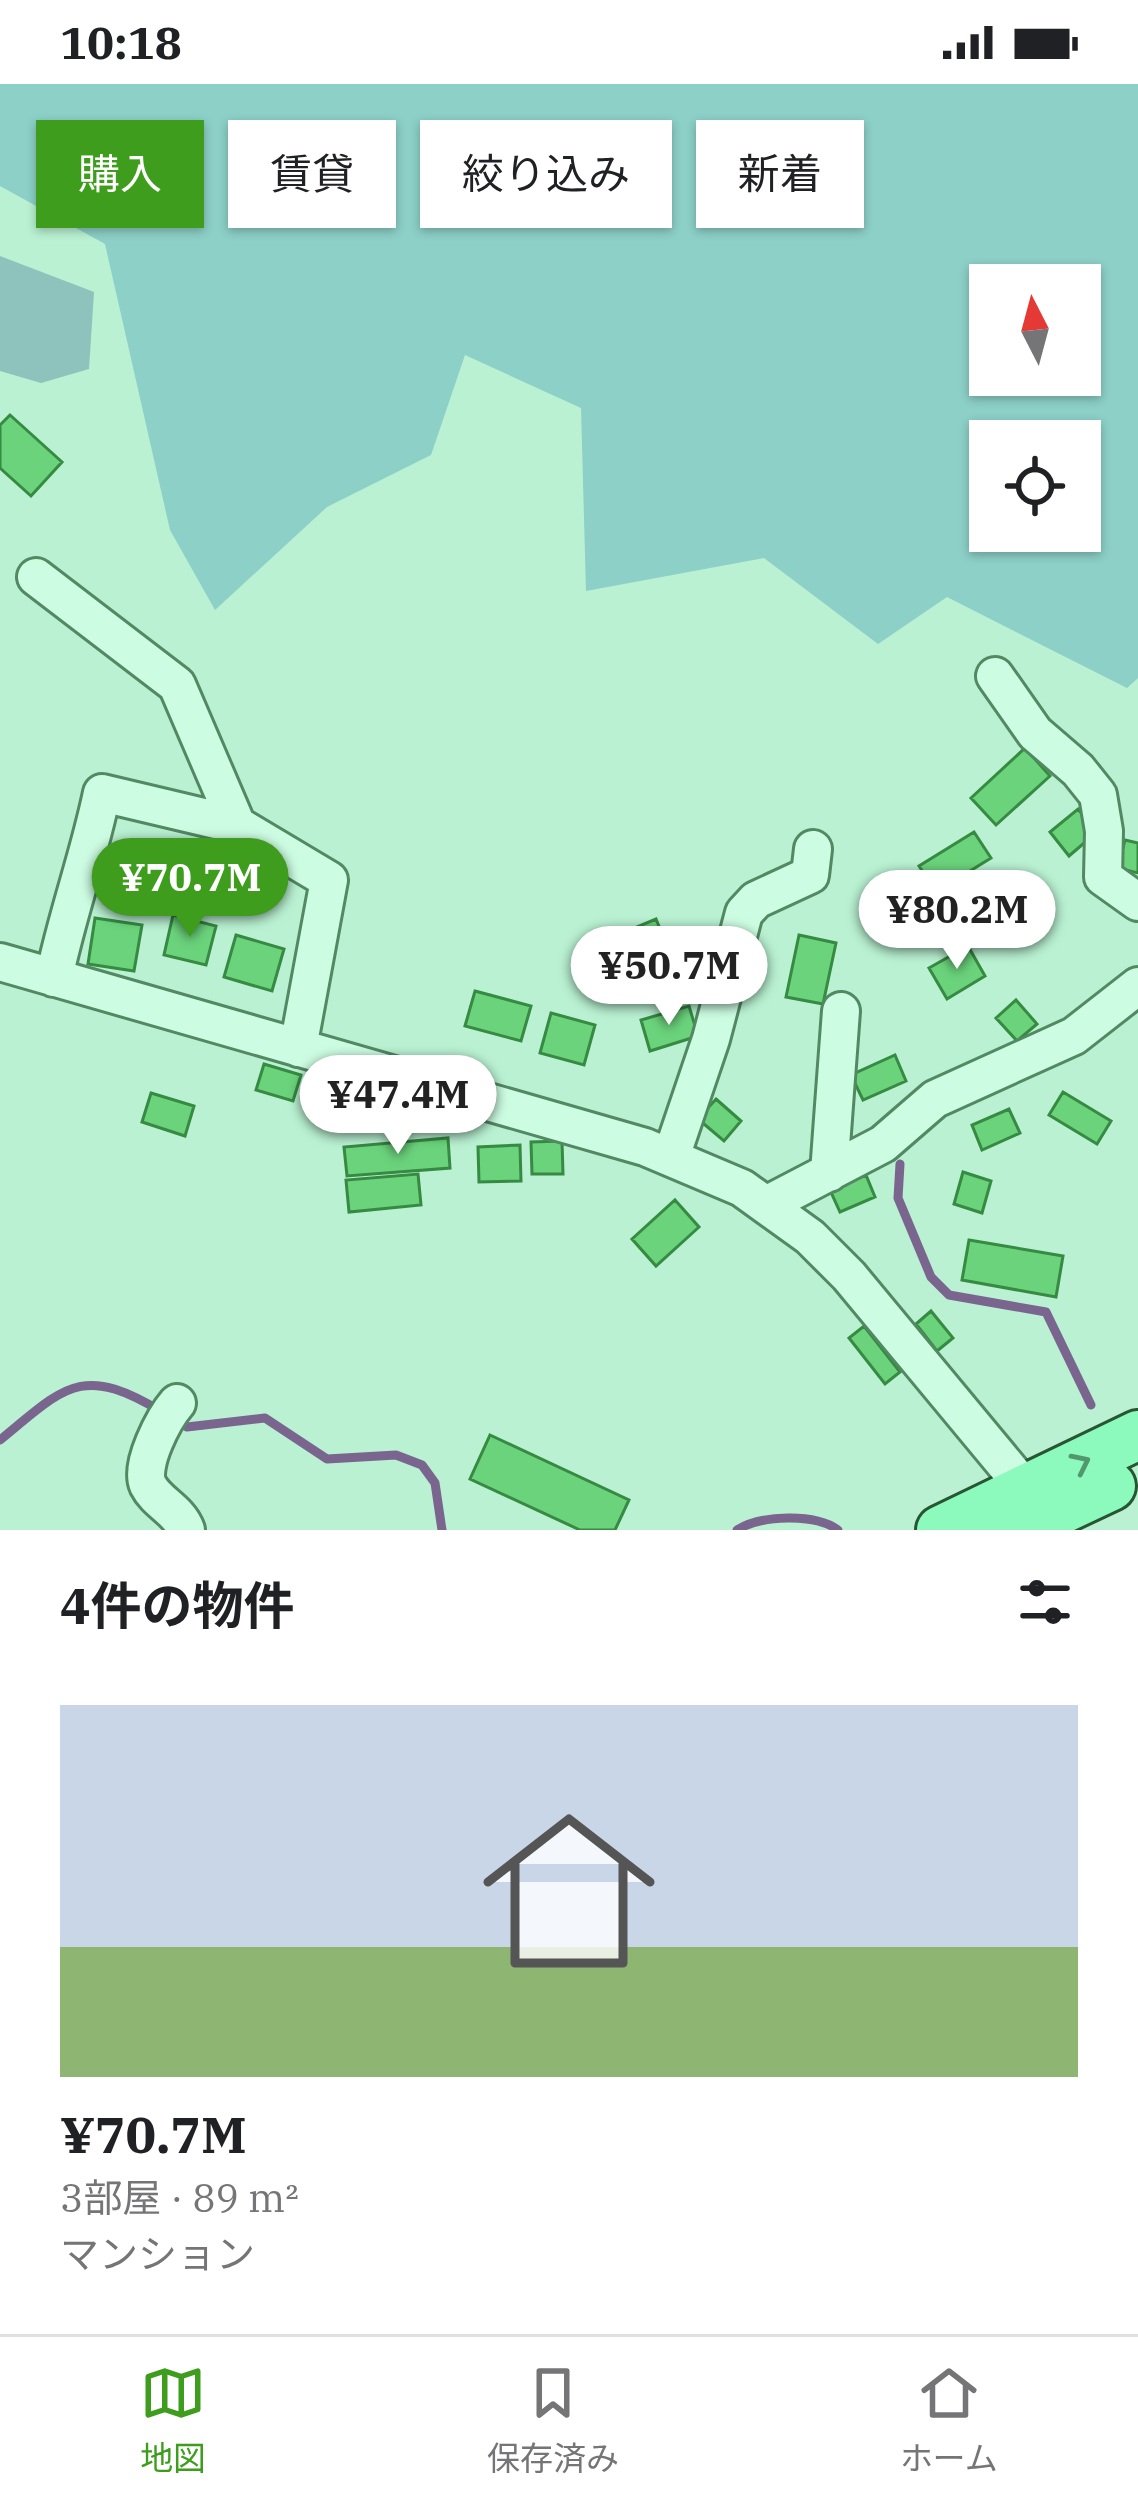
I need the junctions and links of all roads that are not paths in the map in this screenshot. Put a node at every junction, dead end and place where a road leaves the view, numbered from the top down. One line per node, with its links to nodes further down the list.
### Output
1 (36, 577): 3 (street)
2 (994, 676): 5 (street)
3 (237, 825): 7 (street); 10 (street)
4 (813, 849): 11 (street)
5 (1138, 902)
6 (0, 962): 7 (street)
7 (54, 978): 10 (street)
8 (1138, 986): 12 (street)
9 (841, 1011): 12 (street)
10 (298, 1048): 11 (street)
11 (671, 1157): 13 (street)
12 (829, 1173): 13 (street)
13 (768, 1204): 17 (street)
14 (177, 1403): 18 (street)
15 (1138, 1435): 17 (main road, one-way to 15)
16 (1138, 1472): 17 (main road)
17 (1038, 1516): 19 (main road)
18 (186, 1530)
19 (941, 1530)

